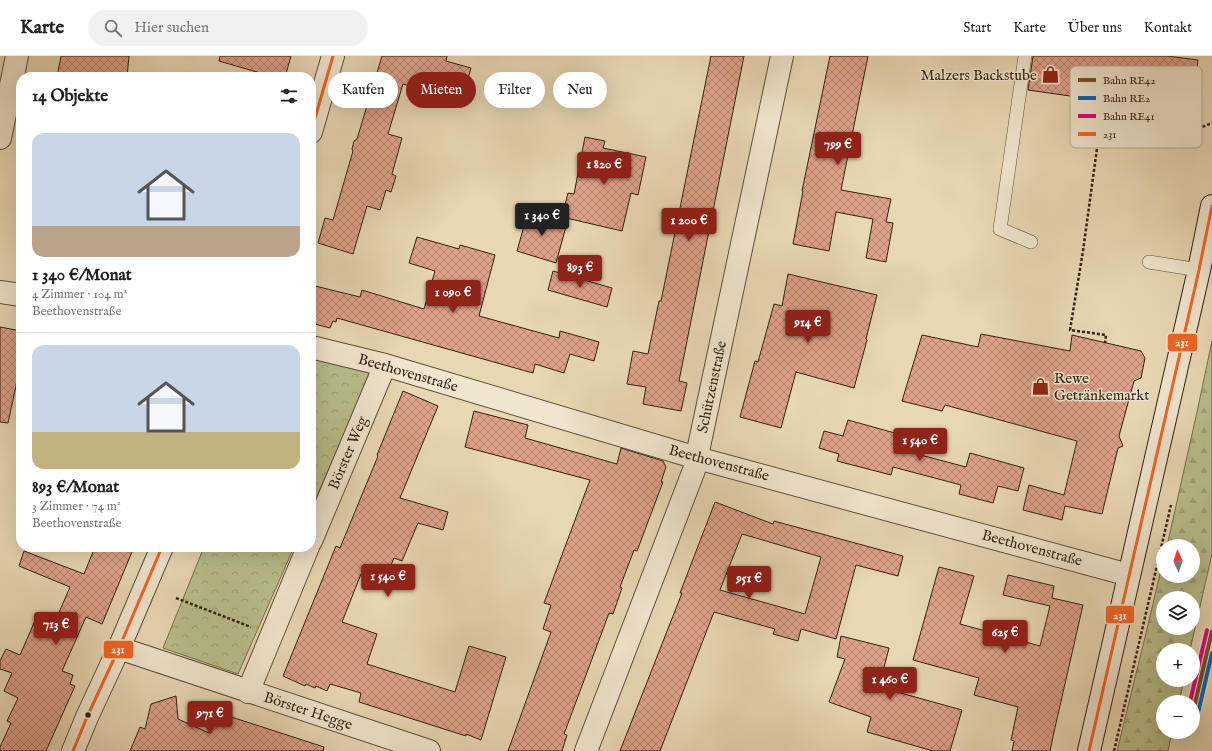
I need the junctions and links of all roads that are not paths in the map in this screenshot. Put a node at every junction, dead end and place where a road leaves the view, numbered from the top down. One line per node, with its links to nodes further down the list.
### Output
1 (16, 56): 6 (street)
2 (333, 56): 5 (street)
3 (782, 56): 15 (street, Schützenstraße)
4 (1025, 56): 8 (lane)
5 (316, 115)
6 (0, 138)
7 (1212, 206): 10 (street)
8 (1031, 242)
9 (1149, 262): 10 (lane)
10 (1198, 270): 19 (street)
11 (0, 292): 12 (street)
12 (16, 294)
13 (316, 348): 14 (street, Beethovenstraße)
14 (385, 365): 15 (street, Beethovenstraße); 16 (street, Börster Weg)
15 (697, 458): 19 (street, Beethovenstraße); 24 (street, Schützenstraße)
16 (316, 529)
17 (160, 552): 20 (street)
18 (306, 552): 21 (street)
19 (1129, 575): 25 (street)
20 (119, 648): 21 (street, Börster Hegge); 22 (street)
21 (248, 692): 23 (street, Börster Hegge)
22 (73, 751)
23 (429, 751)
24 (586, 751)
25 (1090, 751)

